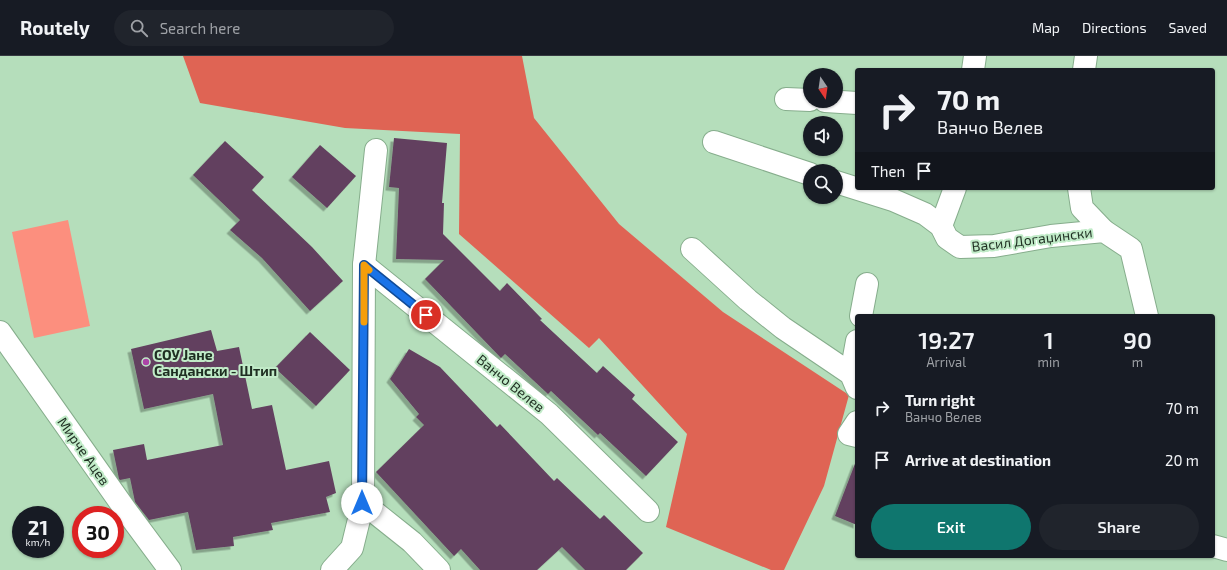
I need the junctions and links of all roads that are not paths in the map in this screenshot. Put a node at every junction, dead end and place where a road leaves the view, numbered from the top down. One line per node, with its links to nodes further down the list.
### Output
1 (975, 56): 3 (street)
2 (1086, 56): 4 (street)
3 (973, 68)
4 (1084, 68)
5 (786, 99): 6 (street)
6 (803, 100)
7 (843, 102): 8 (street)
8 (855, 103)
9 (714, 142): 11 (street)
10 (376, 150): 20 (street)
11 (803, 172)
12 (843, 184): 13 (street, Васил Догаџински)
13 (855, 188)
14 (861, 190): 17 (street, Васил Догаџински)
15 (954, 190): 17 (street)
16 (1079, 190): 18 (street, Васил Догаџински)
17 (941, 226): 18 (street, Васил Догаџински)
18 (1104, 231): 23 (street, Васил Догаџински)
19 (692, 249): 26 (street)
20 (364, 265): 29 (street); 30 (street, Ванчо Велев)
21 (867, 284): 22 (street)
22 (861, 314)
23 (1147, 314)
24 (0, 332): 33 (street, Мирче Ацев)
25 (855, 368): 26 (street)
26 (854, 381)
27 (855, 425): 28 (street)
28 (855, 436)
29 (362, 503): 34 (street); 35 (street)
30 (648, 511)
31 (1215, 547): 32 (street)
32 (1227, 550)
33 (170, 570)
34 (332, 570)
35 (439, 570)

